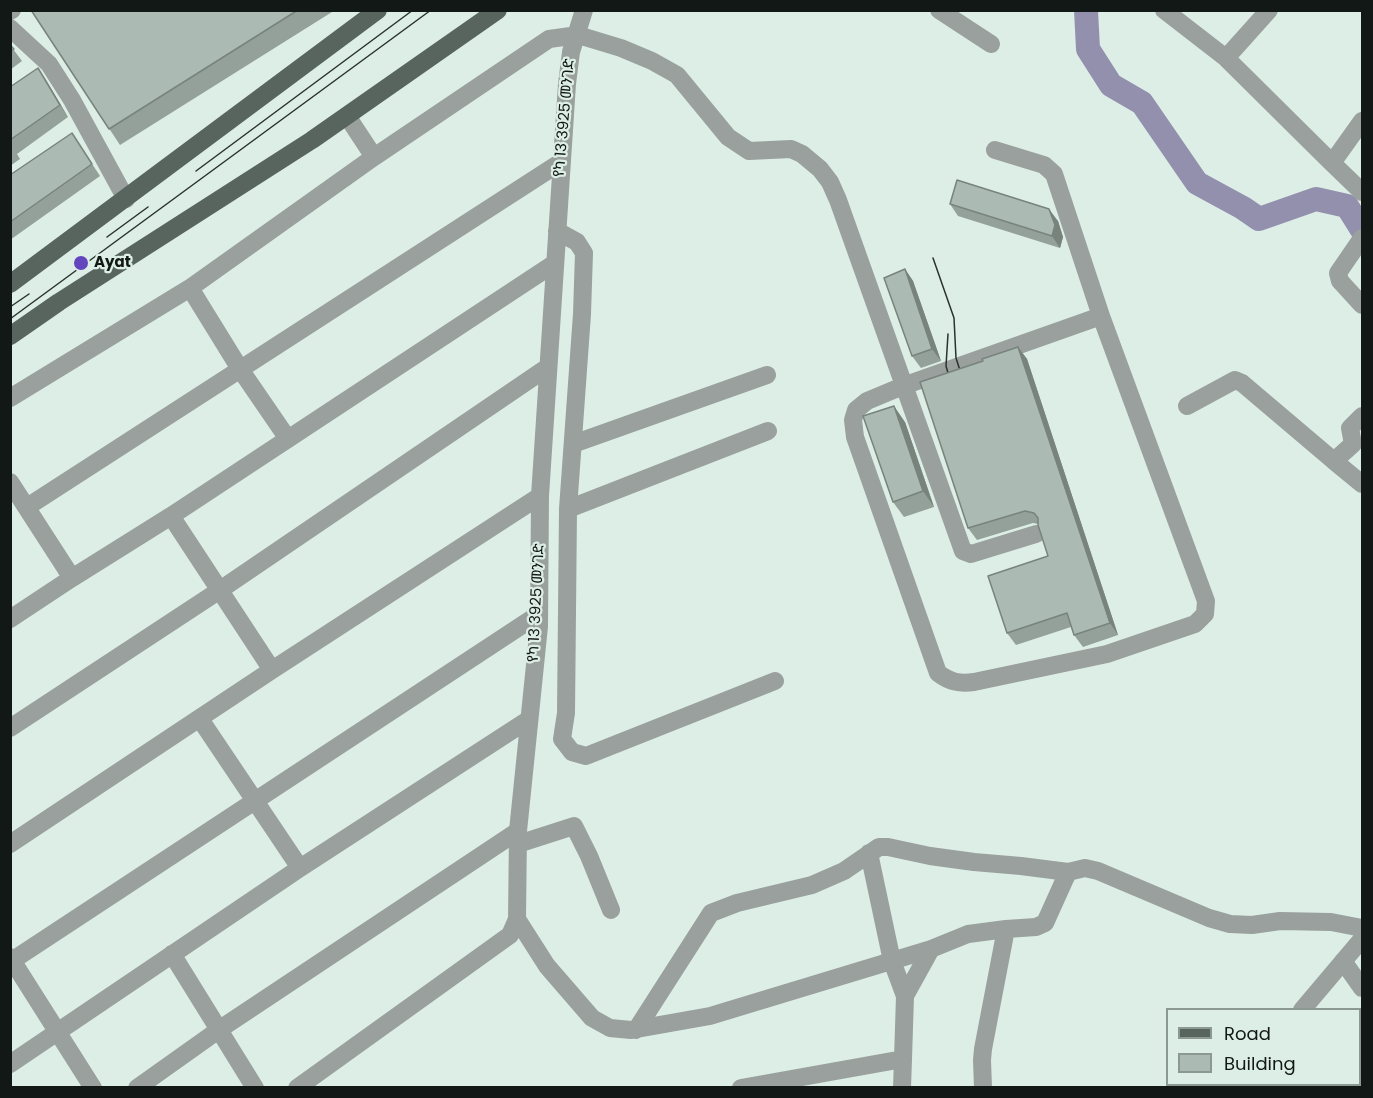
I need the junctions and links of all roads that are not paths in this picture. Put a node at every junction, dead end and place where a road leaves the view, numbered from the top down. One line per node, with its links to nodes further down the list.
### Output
1 (498, 10): 13 (main road)
2 (584, 10): 8 (street, የካ 13 3925 መንገድ)
3 (939, 10): 9 (street)
4 (1164, 10): 10 (street)
5 (1269, 10): 10 (street)
6 (374, 12): 22 (main road)
7 (10, 28): 11 (street)
8 (578, 35): 18 (street); 19 (street, የካ 13 3925 መንገድ); 34 (street)
9 (991, 44)
10 (1226, 58): 20 (street)
11 (49, 64): 12 (street); 15 (street)
12 (30, 78)
13 (347, 116): 18 (street); 30 (main road)
14 (1362, 121): 20 (street)
15 (87, 127): 16 (street); 22 (street)
16 (68, 140)
17 (995, 150): 29 (street)
18 (374, 157): 27 (street)
19 (561, 162): 23 (street, የካ 13 3925 መንገድ); 32 (street)
20 (1332, 163): 21 (street)
21 (1362, 192)
22 (126, 199): 26 (main road)
23 (557, 231): 25 (street, የካ 13 3925 መንገድ); 40 (street)
24 (1362, 238): 28 (street)
25 (555, 263): 31 (street, የካ 13 3925 መንገድ); 39 (street)
26 (10, 284)
27 (190, 288): 32 (street); 35 (street)
28 (1362, 305)
29 (1101, 316): 34 (street); 34 (street)
30 (10, 336)
31 (548, 367): 44 (street, የካ 13 3925 መንገድ); 50 (street)
32 (240, 369): 39 (street); 45 (street)
33 (767, 375): 40 (street)
34 (903, 386): 48 (street)
35 (10, 398)
36 (1187, 406): 41 (street)
37 (1362, 416): 41 (street)
38 (768, 431): 46 (street)
39 (288, 439): 47 (street)
40 (573, 444): 46 (street)
41 (1334, 461): 43 (street)
42 (10, 482): 45 (street)
43 (1362, 484)
44 (540, 496): 52 (street, የካ 13 3925 መንገድ); 54 (street)
45 (27, 507): 49 (street)
46 (568, 509): 53 (street)
47 (171, 516): 49 (street); 50 (street)
48 (1036, 534)
49 (72, 578): 51 (street)
50 (220, 590): 54 (street); 58 (street)
51 (10, 619)
52 (539, 620): 53 (street); 57 (street, የካ 13 3925 መንገድ); 59 (street)
53 (566, 625): 55 (street)
54 (272, 670): 56 (street)
55 (776, 681)
56 (200, 719): 59 (street); 61 (street)
57 (528, 720): 60 (street, የካ 13 3925 መንገድ); 63 (street)
58 (10, 728)
59 (255, 801): 63 (street); 72 (street)
60 (518, 837): 65 (street); 66 (street, የካ 13 3925 መንገድ); 78 (street)
61 (10, 844)
62 (869, 853): 64 (street); 73 (street); 79 (street)
63 (300, 868): 71 (street)
64 (1068, 872): 67 (street); 68 (street)
65 (611, 910)
66 (517, 919): 79 (street); 86 (street)
67 (1362, 928)
68 (1006, 929): 70 (street); 89 (street)
69 (1362, 939): 74 (street)
70 (931, 949): 73 (street); 76 (street)
71 (172, 954): 78 (street); 80 (street)
72 (11, 960): 80 (street)
73 (891, 961): 76 (street); 79 (street)
74 (1343, 961): 75 (street); 77 (street)
75 (1362, 988)
76 (905, 996): 81 (street)
77 (1304, 1008)
78 (220, 1029): 84 (street); 85 (street)
79 (636, 1030)
80 (57, 1034): 82 (street); 83 (street)
81 (903, 1059): 87 (street); 88 (street)
82 (10, 1065)
83 (93, 1088)
84 (137, 1088)
85 (255, 1088)
86 (297, 1088)
87 (741, 1088)
88 (902, 1088)
89 (983, 1088)

